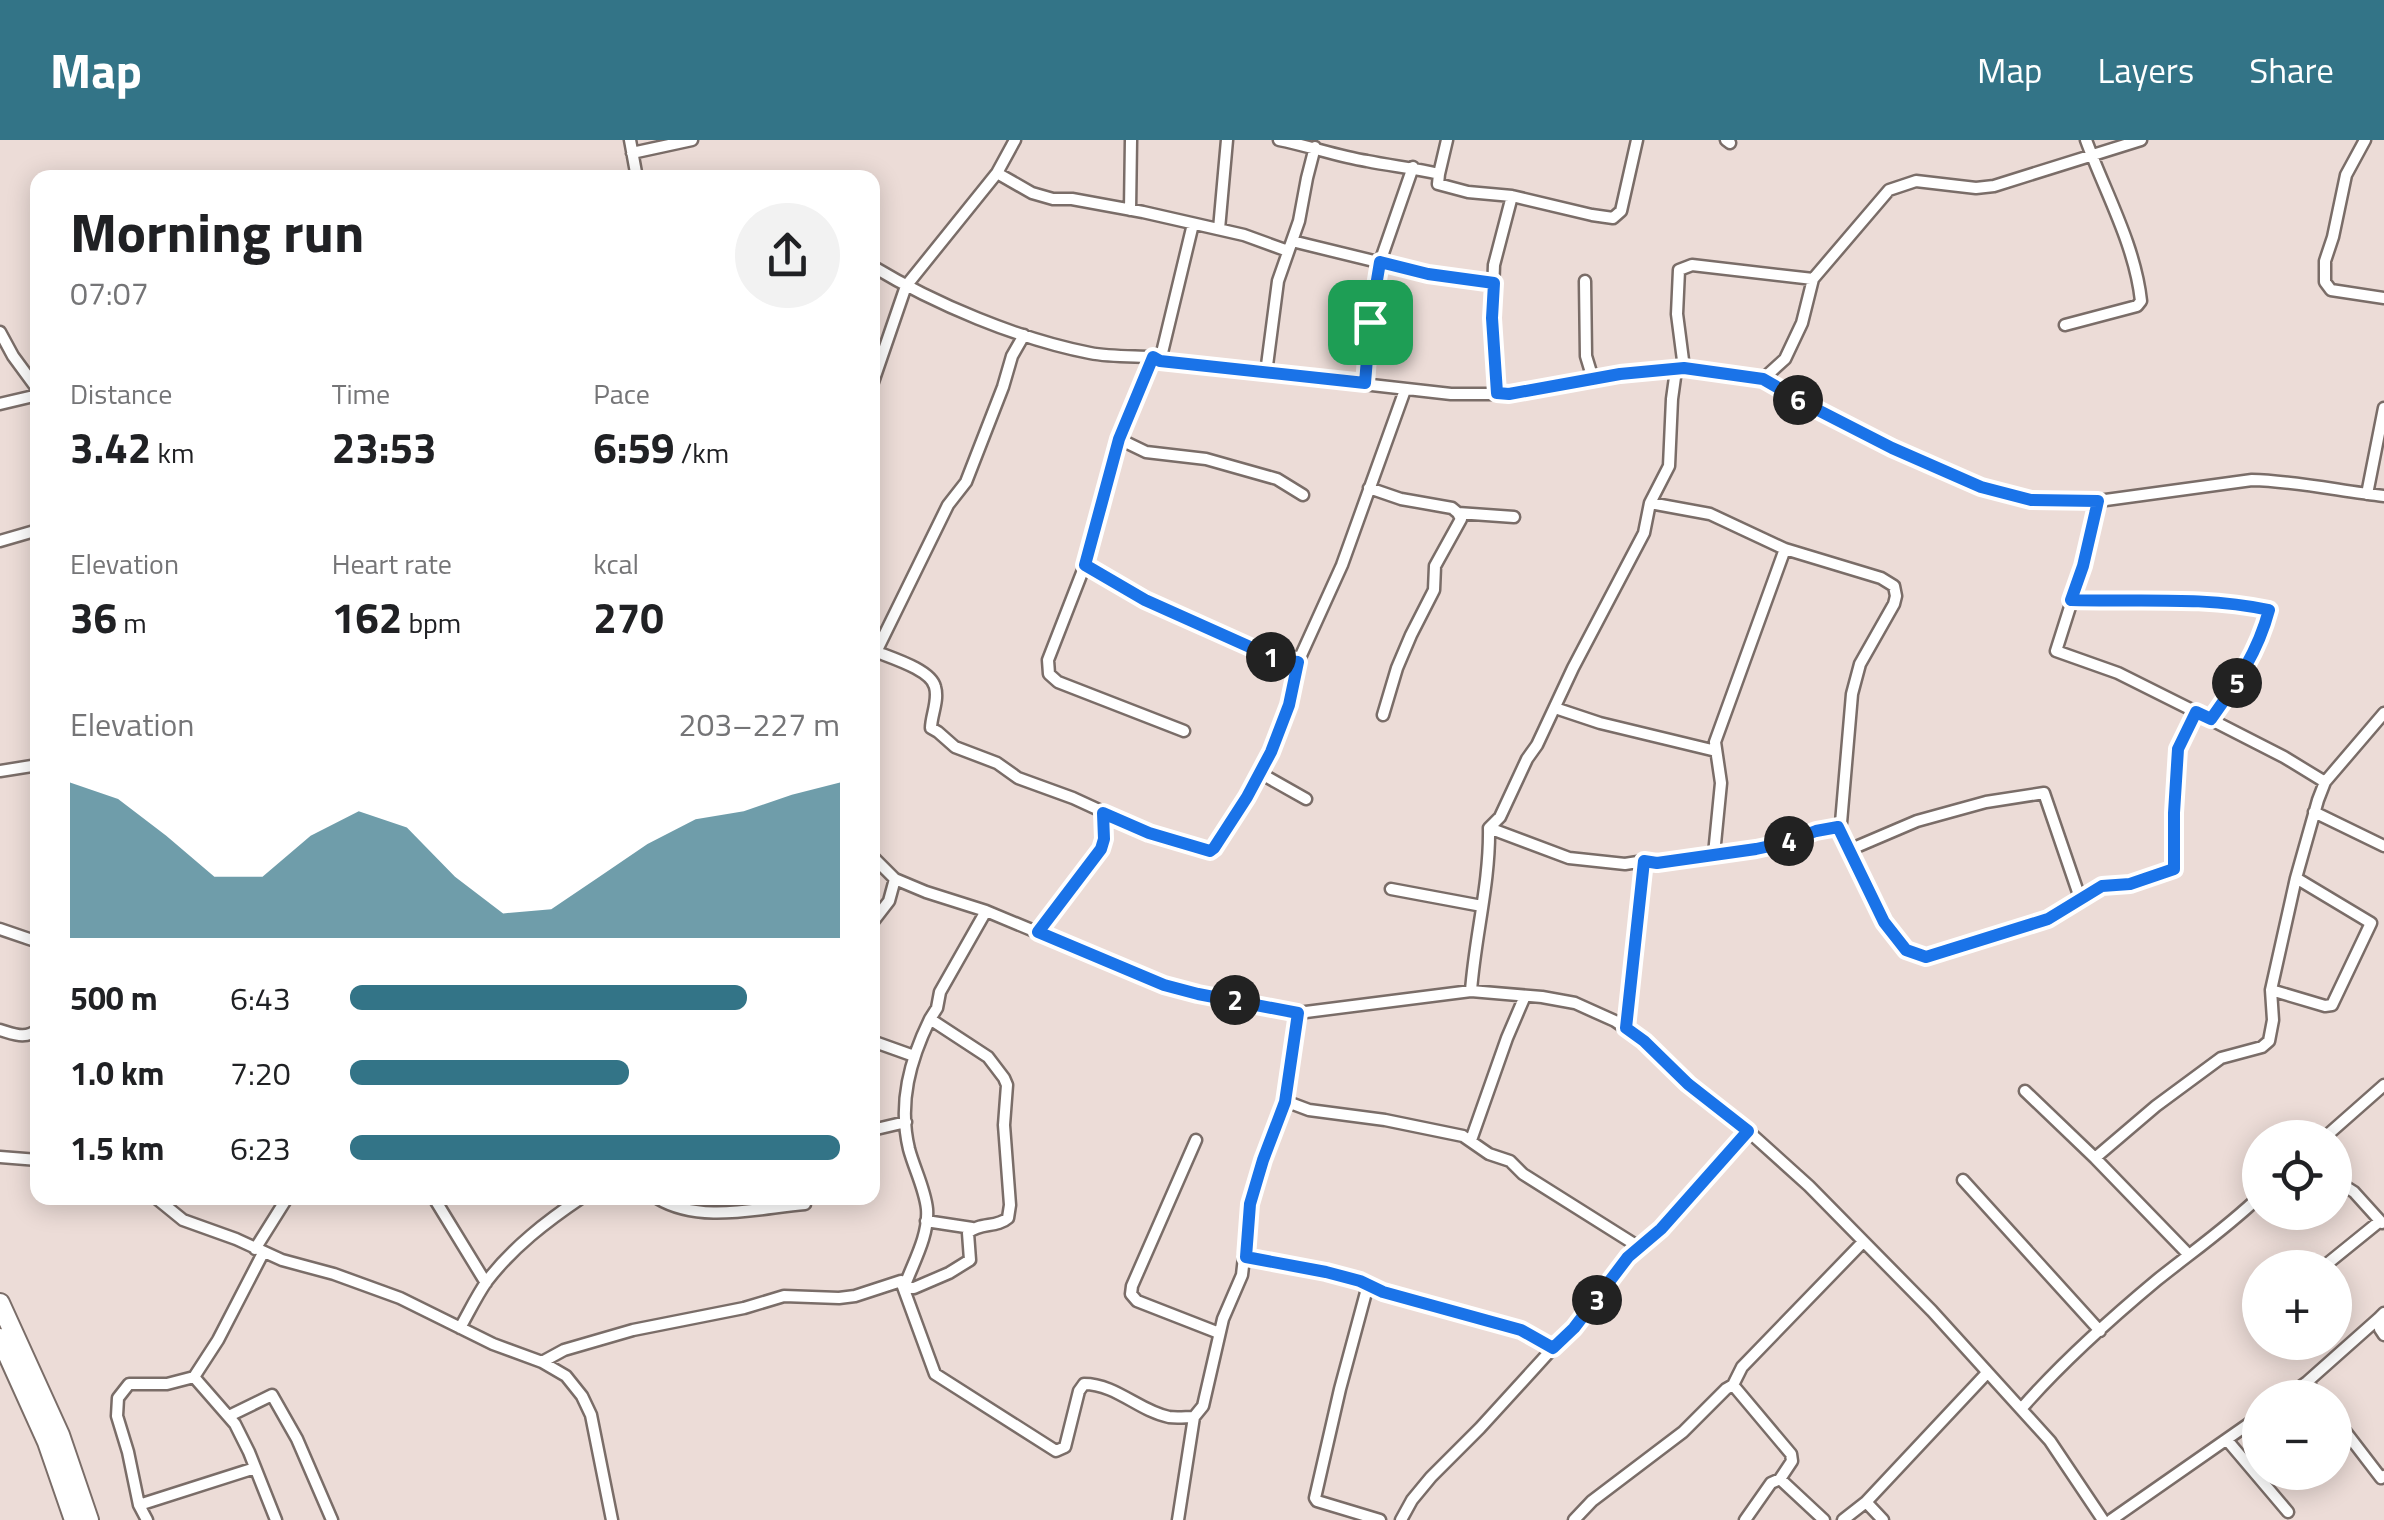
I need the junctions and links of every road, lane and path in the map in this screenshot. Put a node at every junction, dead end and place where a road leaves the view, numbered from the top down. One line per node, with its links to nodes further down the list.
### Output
1 (630, 140): 13 (street)
2 (692, 140): 13 (street)
3 (1014, 140): 17 (street)
4 (1131, 140): 20 (street)
5 (1227, 140): 22 (street)
6 (1280, 140): 12 (street)
7 (1447, 140): 18 (street)
8 (1637, 140): 19 (street)
9 (2086, 140): 14 (street)
10 (2141, 140): 14 (street)
11 (2366, 140): 30 (street)
12 (1316, 147): 15 (street); 23 (street)
13 (632, 153): 16 (street)
14 (2092, 156): 26 (street); 31 (street)
15 (1413, 167): 18 (street); 24 (street)
16 (635, 170)
17 (997, 172): 20 (street); 29 (street)
18 (1439, 174): 19 (street)
19 (1512, 196): 28 (street)
20 (1130, 210): 21 (street)
21 (1193, 224): 22 (street); 34 (street)
22 (1219, 230): 23 (street)
23 (1290, 246): 24 (street); 37 (street)
24 (1380, 262): 28 (street); 41 (street)
25 (880, 271): 29 (street)
26 (1813, 279): 36 (street); 39 (street)
27 (1585, 281): 38 (street)
28 (1494, 283): 43 (street)
29 (906, 286): 33 (street); 35 (street)
30 (2384, 298)
31 (2066, 325)
32 (0, 332): 40 (street)
33 (1024, 335): 34 (street); 61 (street)
34 (1156, 359): 37 (street); 47 (street)
35 (880, 362)
36 (1680, 369): 38 (street); 39 (street); 53 (street)
37 (1266, 373): 41 (street)
38 (1594, 379): 43 (street)
39 (1763, 379): 52 (street)
40 (30, 381)
41 (1365, 383): 42 (street)
42 (1405, 390): 43 (street); 48 (street)
43 (1497, 393)
44 (30, 395): 45 (street)
45 (0, 404)
46 (2384, 408): 50 (street)
47 (1119, 439): 49 (street); 59 (street)
48 (1370, 488): 54 (street); 63 (street)
49 (1303, 494)
50 (2366, 494): 51 (street); 52 (street)
51 (2384, 496)
52 (2098, 501): 60 (street)
53 (1650, 503): 58 (street); 64 (street)
54 (1458, 513): 55 (street); 67 (street)
55 (1514, 517)
56 (30, 532): 57 (street)
57 (0, 541)
58 (1785, 549): 70 (street); 78 (street)
59 (1085, 565): 63 (street); 69 (street)
60 (2071, 600): 65 (street); 68 (street)
61 (880, 639)
62 (880, 653): 77 (street)
63 (1298, 662): 73 (street)
64 (1555, 708): 70 (street); 79 (street)
65 (2196, 712): 68 (street); 88 (street)
66 (2384, 713): 74 (street)
67 (1383, 715)
68 (2211, 719): 74 (street)
69 (1184, 732)
70 (1716, 751): 82 (street)
71 (30, 766): 72 (street)
72 (0, 771)
73 (1260, 773): 75 (street); 77 (street)
74 (2325, 782): 76 (street)
75 (1306, 799)
76 (2314, 812): 80 (street); 85 (street)
77 (1103, 813): 95 (street)
78 (1838, 827): 81 (street); 82 (street)
79 (1489, 828): 83 (street); 89 (street)
80 (2384, 846)
81 (1849, 850): 88 (street); 88 (street)
82 (1714, 854): 83 (street)
83 (1644, 861): 102 (street)
84 (880, 864): 86 (street)
85 (2296, 878): 92 (street); 97 (street)
86 (895, 879): 90 (street); 91 (street)
87 (1391, 888): 89 (street)
88 (2080, 898)
89 (1482, 906): 98 (street)
90 (880, 912)
91 (986, 912): 95 (street); 101 (street)
92 (2372, 923): 93 (street); 97 (street)
93 (2384, 928)
94 (0, 930): 96 (street)
95 (1038, 932): 100 (street)
96 (30, 939)
97 (2271, 990): 118 (street)
98 (1471, 991): 99 (street); 100 (street)
99 (1526, 996): 102 (street); 115 (street)
100 (1298, 1013): 109 (street)
101 (930, 1019): 106 (street); 130 (street)
102 (1626, 1028): 113 (street)
103 (0, 1030): 104 (street)
104 (30, 1034)
105 (880, 1044): 106 (street)
106 (914, 1056): 111 (street)
107 (2384, 1085): 110 (street)
108 (2025, 1090): 118 (street)
109 (1285, 1102): 115 (street); 136 (street)
110 (2344, 1120)
111 (906, 1122): 112 (street); 128 (street)
112 (880, 1128)
113 (1748, 1131): 131 (street); 132 (street)
114 (1196, 1140): 144 (street)
115 (1471, 1140): 132 (street)
116 (0, 1156): 117 (street)
117 (30, 1158)
118 (2096, 1158): 135 (street)
119 (1963, 1180): 143 (street)
120 (2352, 1191): 129 (street)
121 (165, 1205): 134 (street)
122 (283, 1205): 134 (street)
123 (438, 1205): 137 (street)
124 (572, 1205): 137 (street)
125 (668, 1205): 126 (street)
126 (796, 1205)
127 (2242, 1214): 135 (street)
128 (926, 1222): 130 (street); 138 (street)
129 (2382, 1223): 133 (street)
130 (972, 1228): 138 (street)
131 (1863, 1242): 149 (street); 152 (street)
132 (1639, 1246): 147 (street)
133 (2346, 1250)
134 (259, 1251): 142 (street); 150 (street)
135 (2188, 1255): 143 (street)
136 (1246, 1257): 139 (street); 144 (street)
137 (486, 1282): 142 (street)
138 (903, 1283): 148 (street); 155 (street)
139 (1368, 1285): 147 (street); 173 (street)
140 (0, 1303): 167 (highway)
141 (2382, 1316): 145 (street); 151 (street)
142 (460, 1328): 148 (street)
143 (2100, 1331): 153 (street)
144 (1219, 1333): 155 (street)
145 (2384, 1336)
146 (0, 1338): 166 (highway)
147 (1553, 1348): 174 (street)
148 (542, 1362): 171 (street)
149 (1986, 1373): 153 (street); 162 (street)
150 (194, 1377): 154 (street); 163 (street)
151 (2309, 1380)
152 (1733, 1385): 161 (street); 175 (street)
153 (2021, 1409): 165 (street)
154 (229, 1416): 159 (street); 170 (street)
155 (1194, 1416): 172 (street)
156 (2242, 1429): 157 (street)
157 (2227, 1440): 164 (street); 180 (street)
158 (2352, 1440): 160 (street)
159 (255, 1468): 163 (street); 169 (street)
160 (2384, 1476)
161 (1780, 1479): 176 (street); 177 (street)
162 (1866, 1502): 178 (street); 179 (street)
163 (139, 1505): 168 (street)
164 (2288, 1512)
165 (2097, 1517)
166 (74, 1520)
167 (89, 1520)
168 (147, 1520)
169 (276, 1520)
170 (332, 1520)
171 (612, 1520)
172 (1178, 1520)
173 (1380, 1520)
174 (1402, 1520)
175 (1574, 1520)
176 (1745, 1520)
177 (1824, 1520)
178 (1844, 1520)
179 (1883, 1520)
180 (2111, 1520)

